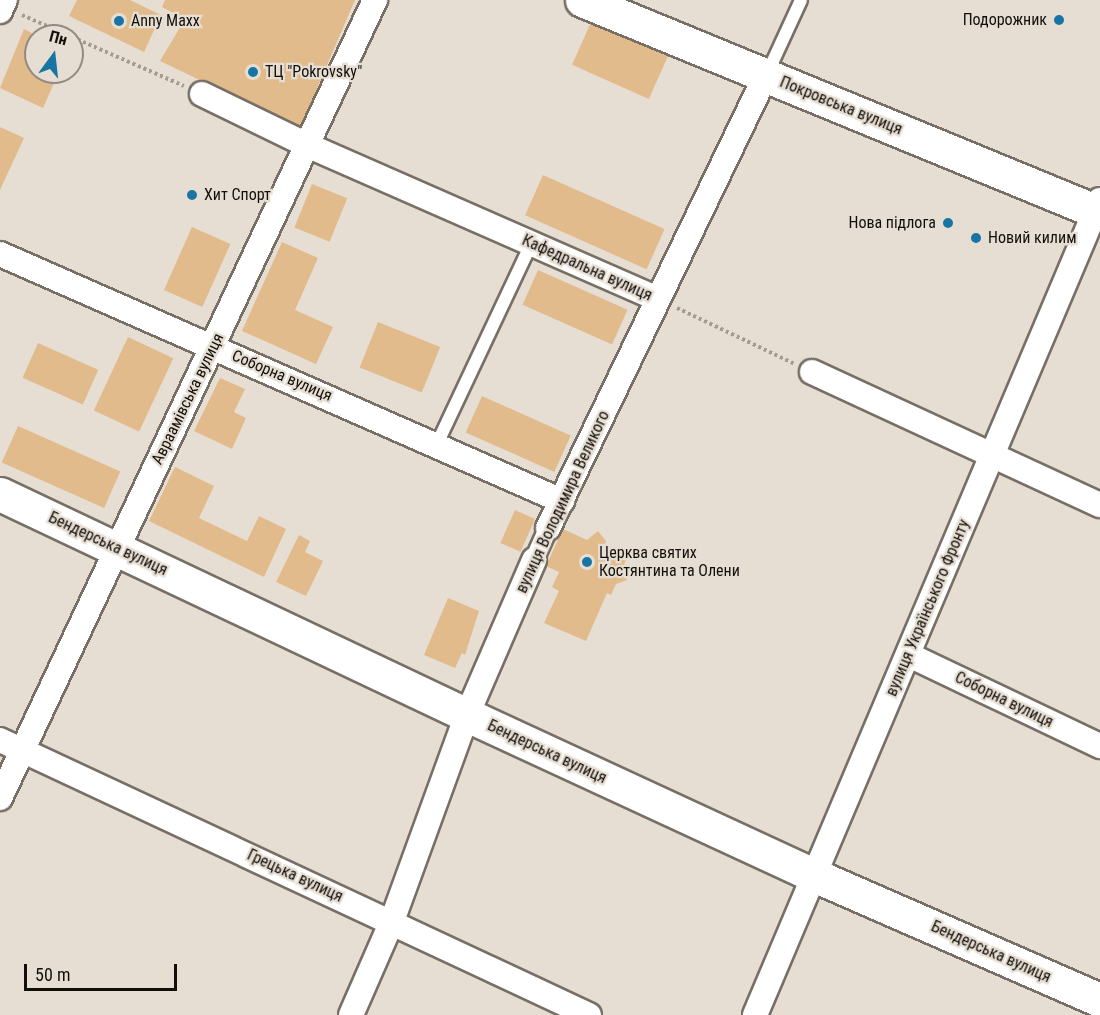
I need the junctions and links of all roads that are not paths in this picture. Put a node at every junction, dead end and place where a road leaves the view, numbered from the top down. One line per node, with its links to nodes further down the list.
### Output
1 (375, 0): 6 (street, Авраамівська вулиця)
2 (582, 0): 4 (main road, Покровська вулиця)
3 (801, 0): 4 (lane, вулиця Володимира Великого)
4 (766, 75): 7 (main road, Покровська вулиця); 10 (street, вулиця Володимира Великого)
5 (202, 94): 6 (street, Кафедральна вулиця)
6 (307, 145): 8 (street, Кафедральна вулиця); 11 (street, Авраамівська вулиця)
7 (1099, 208): 14 (street, вулиця Українського Фронту)
8 (531, 244): 10 (street, Кафедральна вулиця); 13 (lane)
9 (0, 254): 11 (street, Соборна вулиця)
10 (658, 300): 16 (street, вулиця Володимира Великого)
11 (214, 347): 13 (street, Соборна вулиця); 19 (street, Авраамівська вулиця)
12 (812, 372): 14 (street)
13 (437, 444): 16 (street, Соборна вулиця)
14 (992, 455): 17 (street); 21 (street, вулиця Українського Фронту)
15 (0, 494): 19 (main road, Бендерська вулиця)
16 (562, 501): 18 (street, вулиця Володимира Великого)
17 (1100, 505)
18 (548, 528): 20 (street, вулиця Володимира Великого)
19 (117, 548): 22 (main road, Бендерська вулиця); 25 (street, Авраамівська вулиця)
20 (534, 560): 22 (street, вулиця Володимира Великого)
21 (909, 655): 24 (street, Соборна вулиця); 27 (street, вулиця Українського Фронту)
22 (467, 715): 27 (main road, Бендерська вулиця); 28 (street, вулиця Володимира Великого)
23 (0, 740): 25 (street, Грецька вулиця)
24 (1100, 746)
25 (24, 750): 26 (street, Авраамівська вулиця); 28 (street, Грецька вулиця)
26 (0, 798)
27 (816, 876): 29 (main road, Бендерська вулиця); 32 (street, вулиця Українського Фронту)
28 (392, 921): 30 (street, вулиця Володимира Великого); 31 (street, Грецька вулиця)
29 (1100, 1000)
30 (351, 1015)
31 (589, 1015)
32 (755, 1015)

